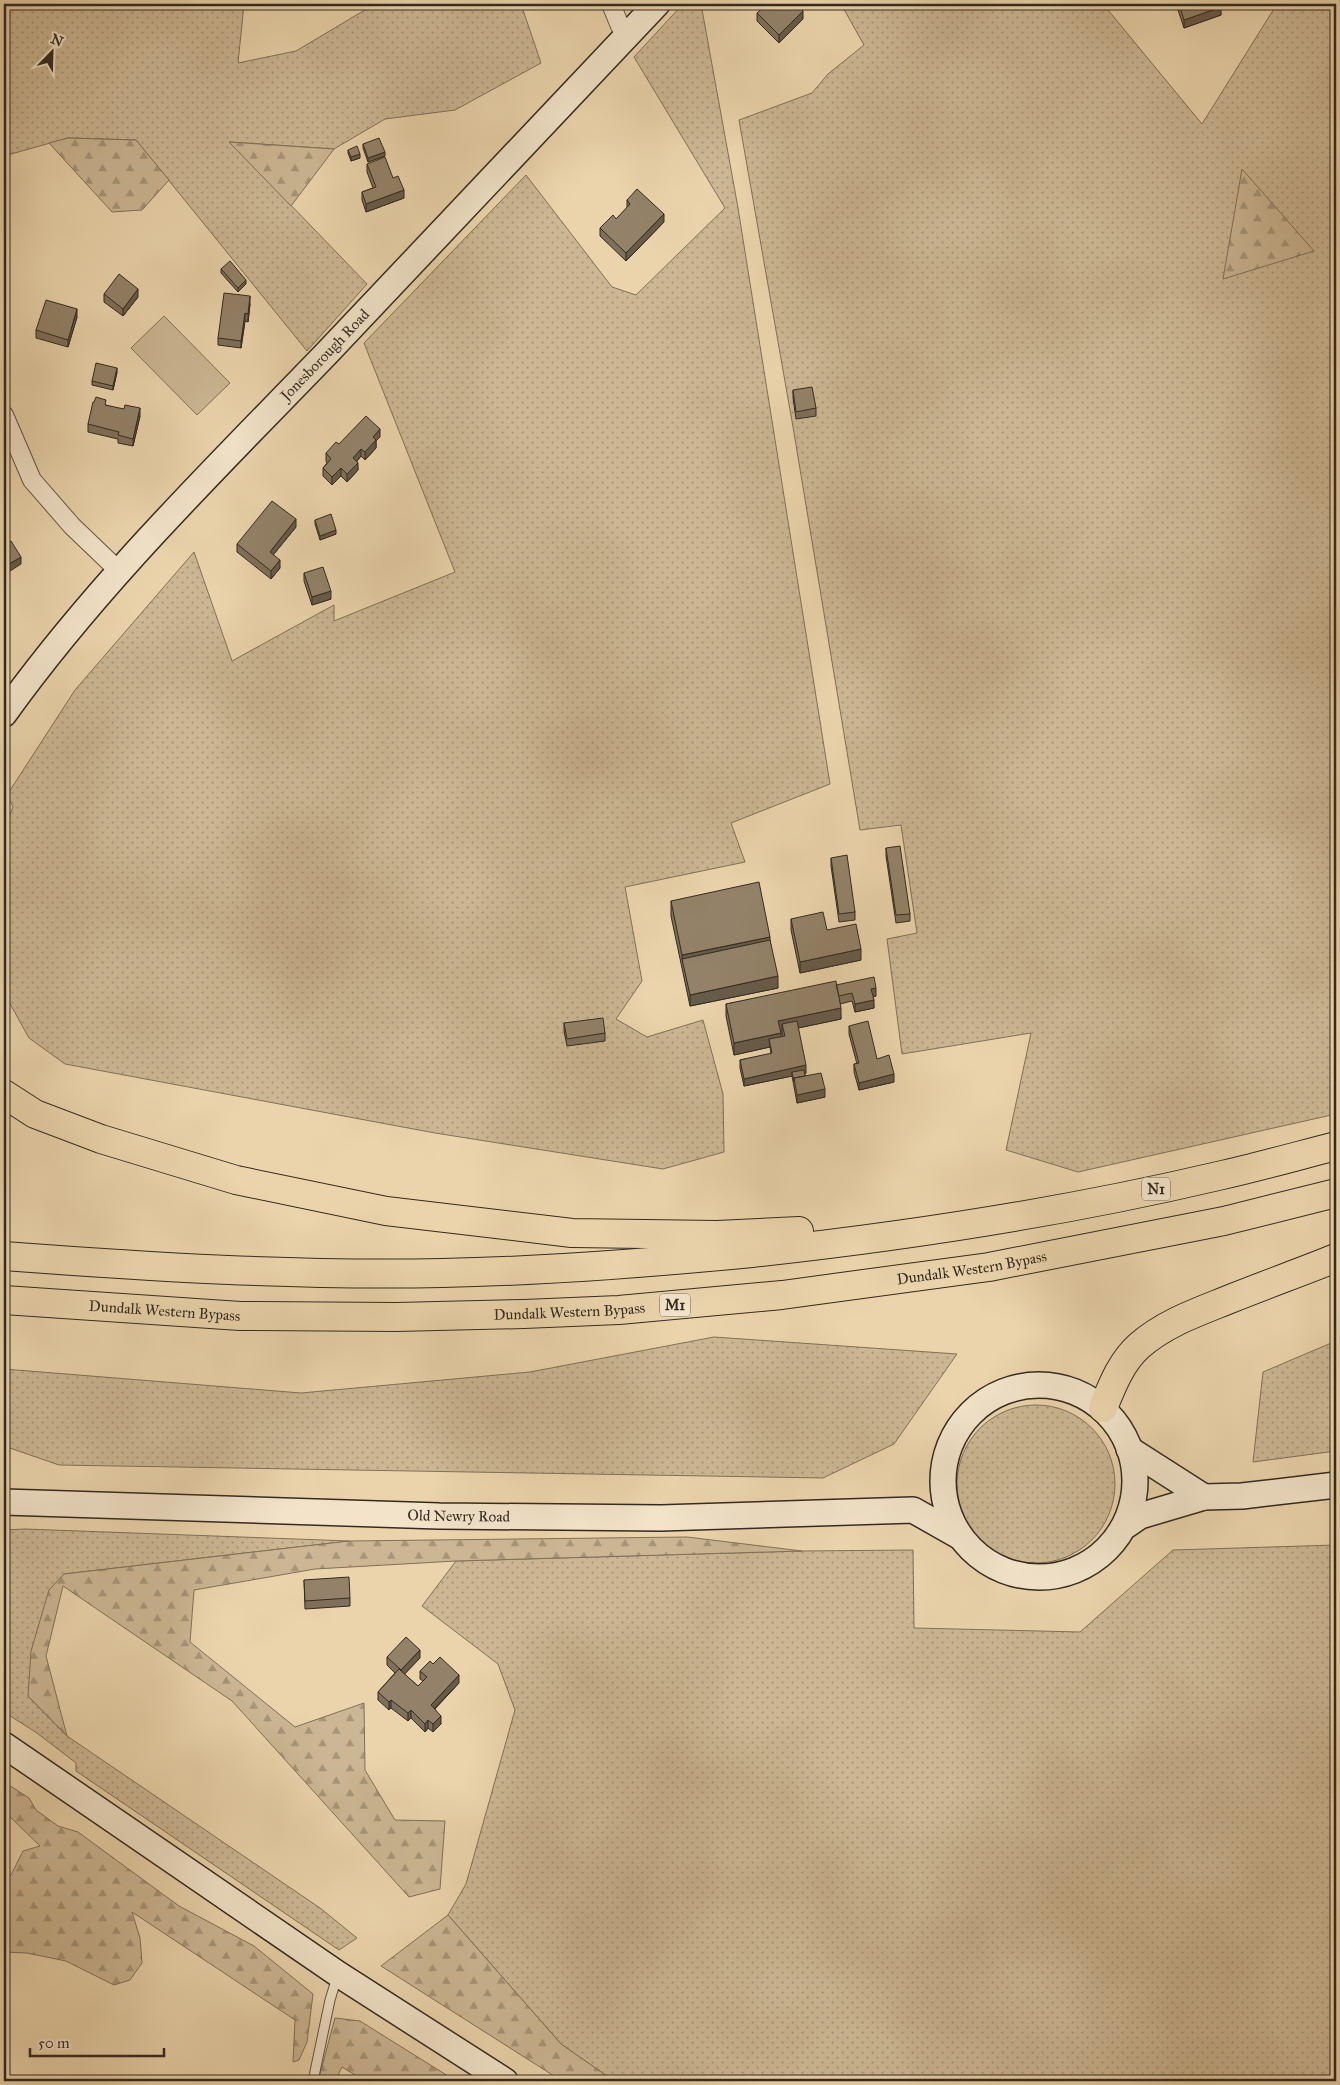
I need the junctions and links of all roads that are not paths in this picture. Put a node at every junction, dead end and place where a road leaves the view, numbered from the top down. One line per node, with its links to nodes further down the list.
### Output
1 (611, 4): 3 (street)
2 (657, 4): 3 (main road, Jonesborough Road)
3 (628, 35): 5 (main road, Jonesborough Road)
4 (4, 415): 5 (street)
5 (120, 572): 6 (main road, Jonesborough Road)
6 (4, 714)
7 (4, 1094): 10 (highway)
8 (1336, 1146): 10 (highway, N1)
9 (1336, 1193): 13 (highway, Dundalk Western Bypass / M1)
10 (974, 1223): 11 (highway)
11 (4, 1256)
12 (1336, 1258): 14 (highway)
13 (4, 1300)
14 (1103, 1408): 15 (main road); 16 (main road)
15 (1129, 1449): 18 (main road); 21 (main road)
16 (942, 1475): 20 (main road); 22 (main road)
17 (1336, 1484): 18 (main road)
18 (1204, 1497): 21 (main road)
19 (4, 1503): 20 (main road, Old Newry Road)
20 (913, 1510): 22 (main road)
21 (1126, 1525): 22 (main road)
22 (958, 1536)
23 (4, 1745): 24 (main road)
24 (338, 1974): 25 (lane); 26 (main road)
25 (314, 2081)
26 (504, 2081)

